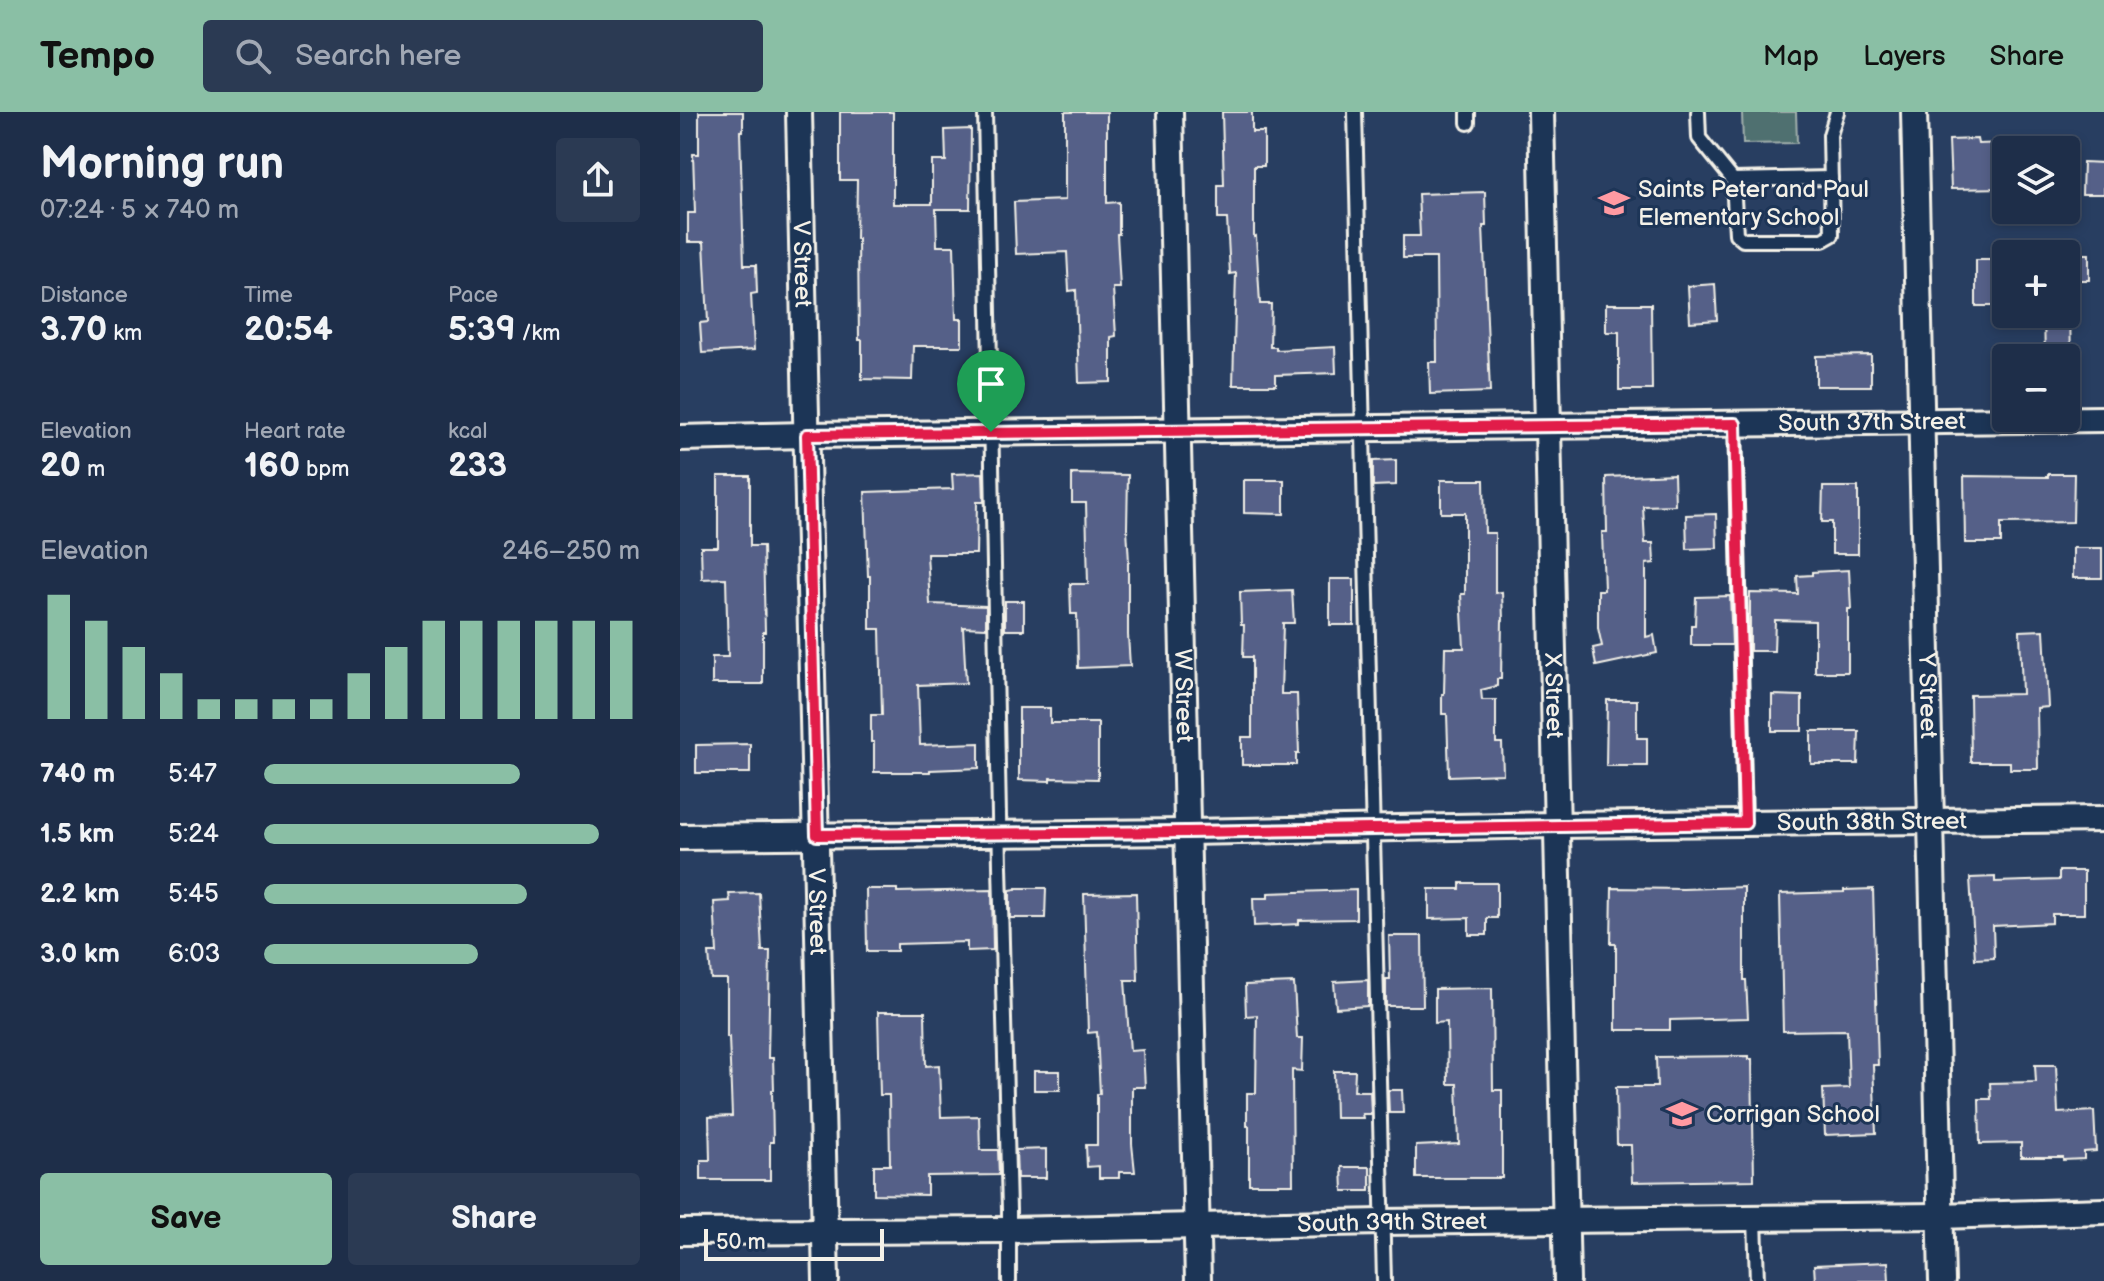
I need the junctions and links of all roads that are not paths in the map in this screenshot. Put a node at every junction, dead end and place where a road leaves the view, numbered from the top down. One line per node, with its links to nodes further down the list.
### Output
1 (799, 112): 18 (street, V Street)
2 (985, 112): 17 (lane)
3 (1170, 112): 16 (street, W Street)
4 (1355, 112): 15 (lane)
5 (1541, 112): 14 (street, X Street)
6 (1698, 112): 10 (lane)
7 (1837, 112): 9 (lane)
8 (1914, 112): 12 (street, Y Street)
9 (1831, 178): 10 (lane); 10 (lane)
10 (1733, 180)
11 (2104, 419): 12 (street, South 37th Street)
12 (1921, 422): 13 (street, South 37th Street); 21 (street, Y Street)
13 (1735, 424): 14 (street, South 37th Street); 22 (lane)
14 (1547, 426): 15 (street, South 37th Street); 23 (street, X Street)
15 (1362, 428): 16 (street, South 37th Street); 24 (lane)
16 (1177, 430): 17 (street, South 37th Street); 25 (street, W Street)
17 (991, 432): 18 (street, South 37th Street); 26 (lane)
18 (807, 435): 19 (street, South 37th Street); 27 (street, V Street)
19 (680, 438)
20 (2104, 819): 21 (street, South 38th Street)
21 (1930, 821): 22 (street, South 38th Street); 30 (street, Y Street)
22 (1745, 823): 23 (street, South 38th Street)
23 (1556, 825): 24 (street, South 38th Street); 32 (street, X Street)
24 (1374, 829): 25 (street, South 38th Street); 33 (lane)
25 (1187, 832): 26 (street, South 38th Street); 34 (street, W Street)
26 (1000, 833): 27 (street, South 38th Street); 36 (lane)
27 (817, 835): 28 (street, South 38th Street); 35 (street, V Street)
28 (680, 837)
29 (2104, 1211): 30 (street, South 39th Street)
30 (1940, 1216): 31 (street, South 39th Street); 44 (street, Y Street)
31 (1755, 1218): 32 (street, South 39th Street); 43 (lane)
32 (1565, 1219): 33 (street, South 39th Street); 42 (street, X Street)
33 (1382, 1222): 34 (street, South 39th Street); 41 (lane)
34 (1196, 1225): 36 (street, South 39th Street); 40 (street, W Street)
35 (825, 1230): 36 (street, South 39th Street); 37 (street, South 39th Street); 38 (street, V Street)
36 (1008, 1230): 39 (lane)
37 (680, 1232)
38 (826, 1281)
39 (1009, 1281)
40 (1198, 1281)
41 (1384, 1281)
42 (1567, 1281)
43 (1757, 1281)
44 (1942, 1281)

